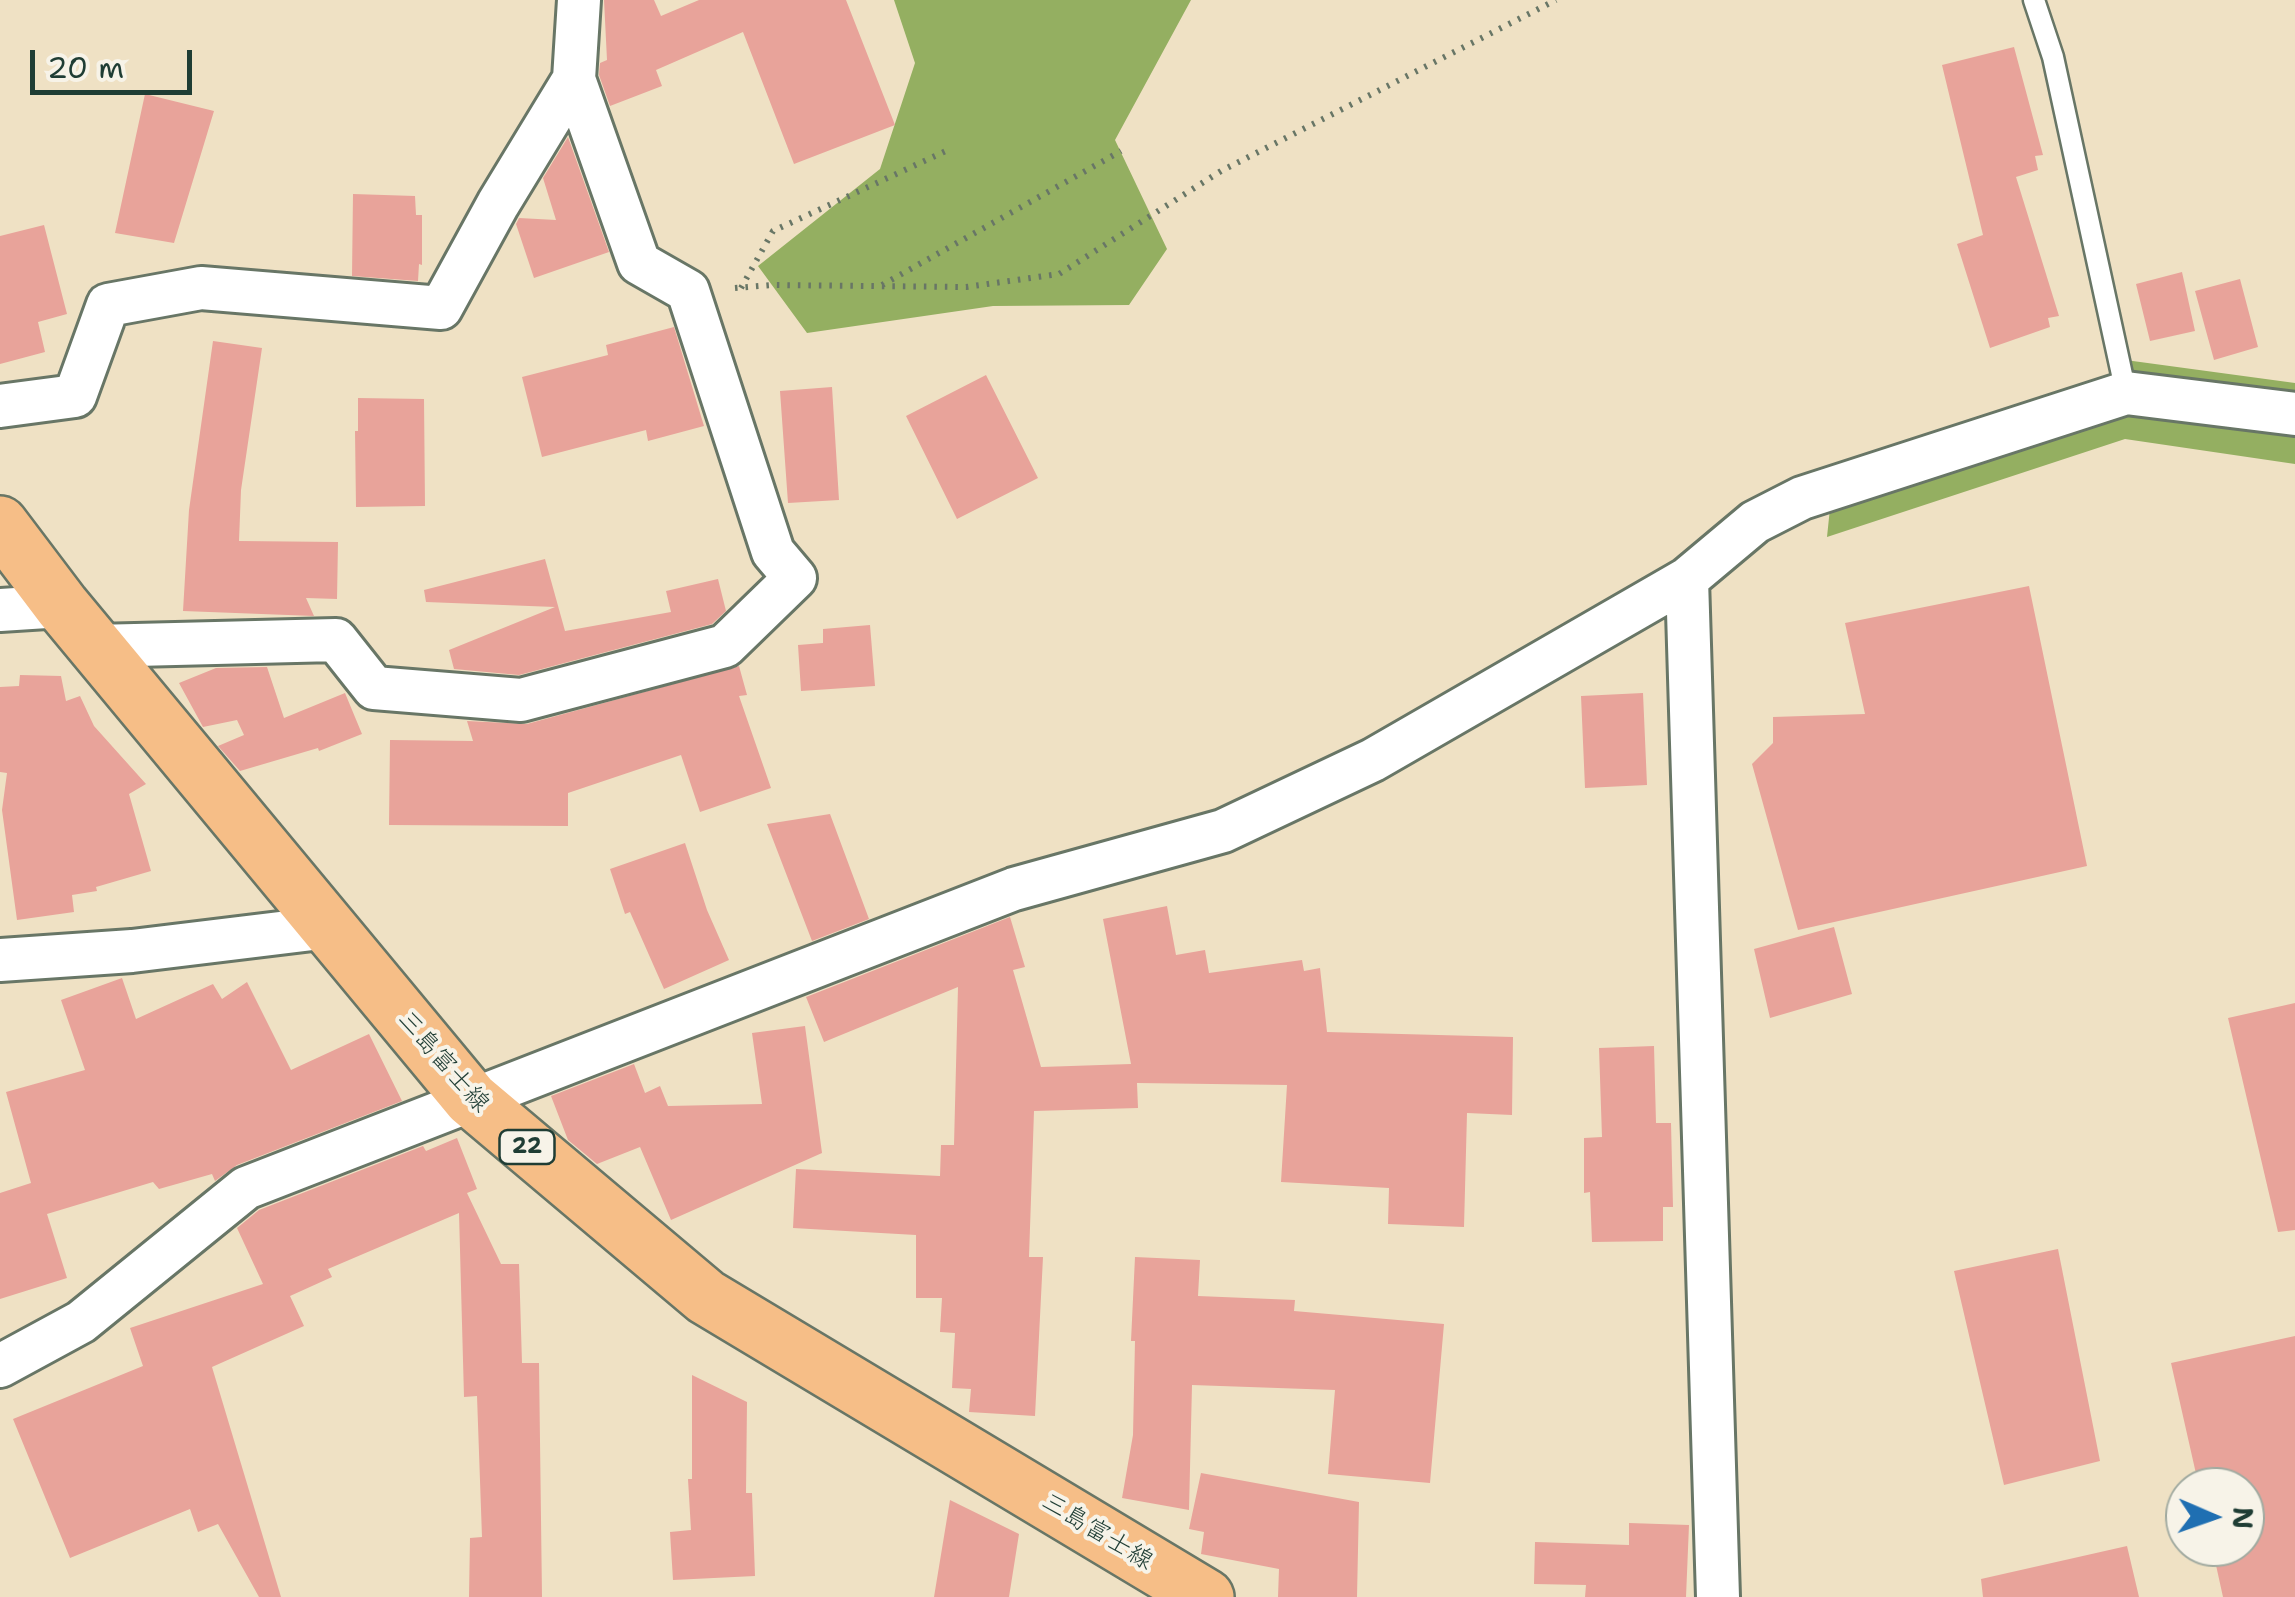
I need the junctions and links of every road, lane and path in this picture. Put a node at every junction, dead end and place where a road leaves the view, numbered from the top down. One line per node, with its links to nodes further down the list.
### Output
1 (580, 0): 4 (street)
2 (1556, 0): 7 (path)
3 (2034, 0): 10 (lane)
4 (574, 80): 9 (street); 11 (street)
5 (948, 150): 8 (path)
6 (1121, 151): 7 (path)
7 (880, 286): 8 (path)
8 (740, 288): 9 (path)
9 (688, 291): 16 (street)
10 (2126, 393): 12 (street); 14 (street)
11 (0, 406)
12 (2295, 414)
13 (0, 524): 16 (main road, 三島富士線 / 22)
14 (1688, 579): 19 (street); 22 (street)
15 (0, 610): 16 (street)
16 (79, 626): 17 (main road, 三島富士線 / 22)
17 (329, 927): 18 (street); 19 (main road, 三島富士線 / 22)
18 (0, 960)
19 (470, 1099): 20 (street); 21 (main road, 三島富士線 / 22)
20 (0, 1366)
21 (1206, 1597)
22 (1718, 1597)

